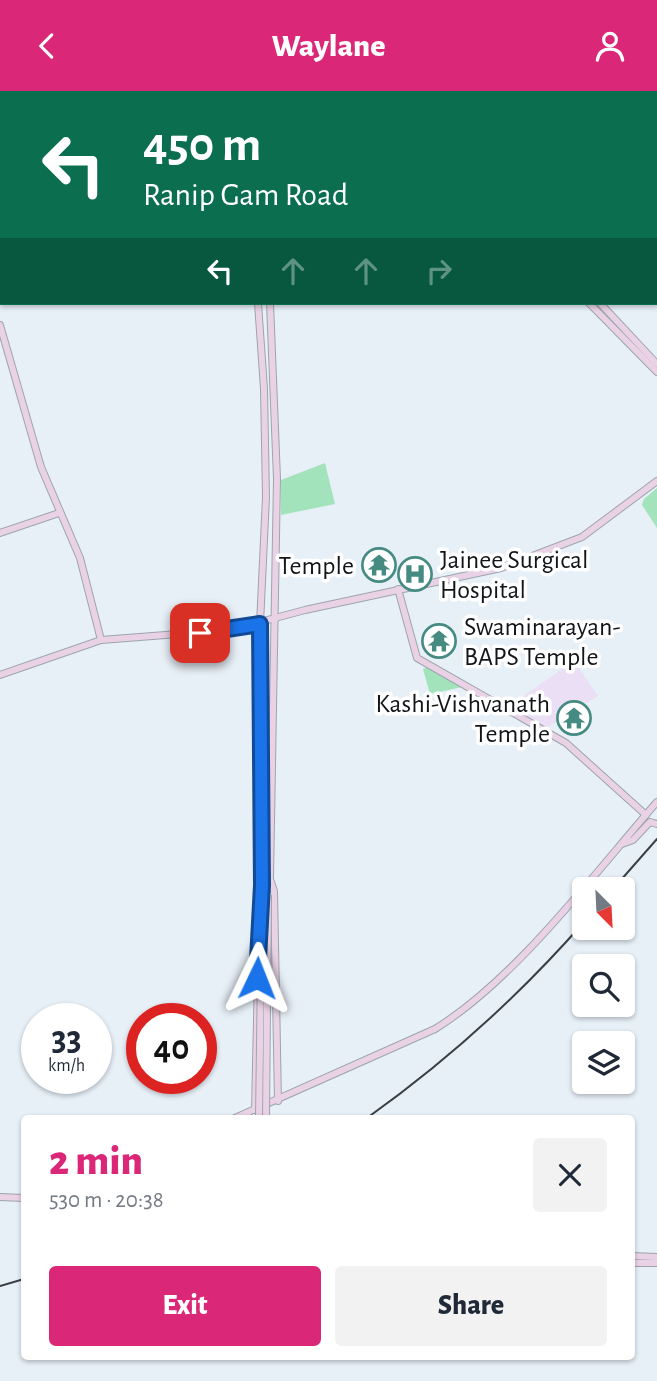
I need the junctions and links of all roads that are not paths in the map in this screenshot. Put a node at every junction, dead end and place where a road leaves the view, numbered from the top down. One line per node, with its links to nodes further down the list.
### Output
1 (258, 305): 13 (street)
2 (270, 305): 12 (street)
3 (591, 305): 7 (street)
4 (602, 305): 6 (street)
5 (0, 325): 9 (street)
6 (657, 364)
7 (657, 372)
8 (657, 481): 11 (street)
9 (59, 513): 10 (street); 14 (street)
10 (0, 533)
11 (398, 589): 12 (street); 17 (street)
12 (273, 620): 13 (street); 20 (street)
13 (260, 624): 14 (street); 21 (street)
14 (101, 640): 15 (street)
15 (0, 675)
16 (657, 802): 17 (street)
17 (646, 815): 19 (street)
18 (657, 824): 19 (street)
19 (621, 844): 23 (street)
20 (270, 879): 22 (street); 23 (street)
21 (262, 885): 22 (street); 24 (street)
22 (265, 895): 26 (street, bridge); 27 (street, bridge)
23 (278, 1101): 24 (street)
24 (255, 1110): 25 (street)
25 (242, 1115)
26 (259, 1115)
27 (266, 1115)
28 (0, 1197): 29 (street)
29 (21, 1198)
30 (635, 1257): 31 (street)
31 (657, 1257)
32 (635, 1263): 33 (street)
33 (657, 1263)

